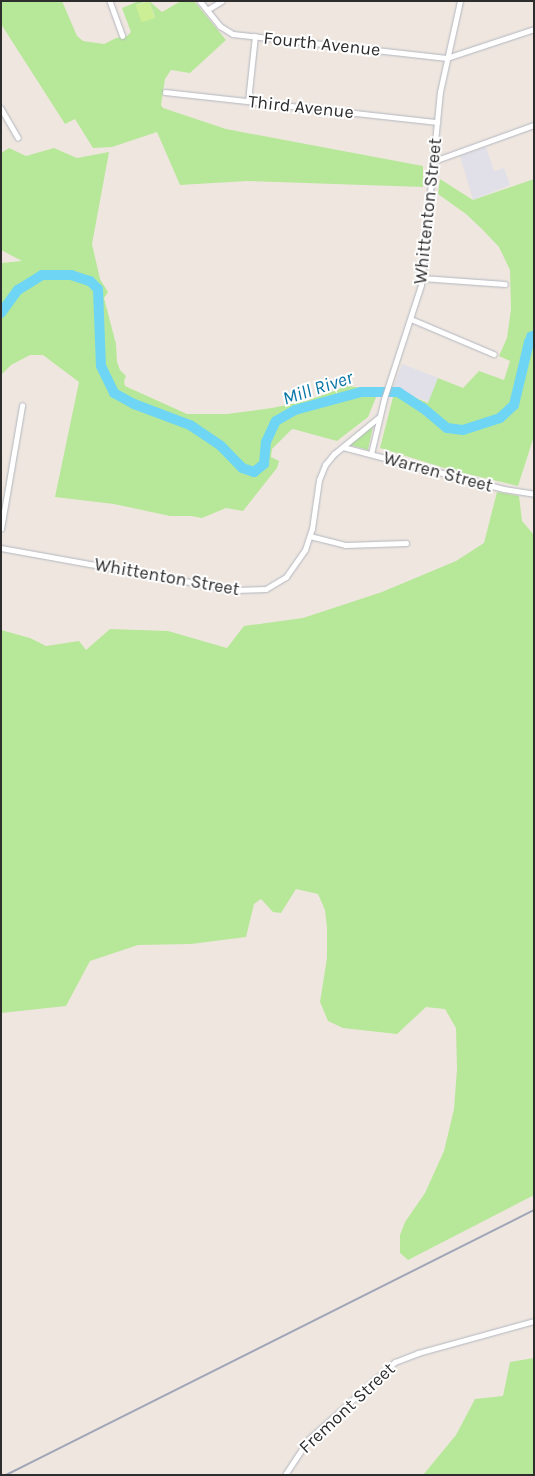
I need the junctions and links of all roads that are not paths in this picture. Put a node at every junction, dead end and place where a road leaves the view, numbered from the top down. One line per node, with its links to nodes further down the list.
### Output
1 (110, 1): 7 (street)
2 (200, 1): 5 (street, Fourth Avenue)
3 (222, 1): 5 (street)
4 (460, 1): 9 (street, Whittenton Street)
5 (207, 10): 8 (street, Fourth Avenue)
6 (534, 29): 9 (street)
7 (123, 36)
8 (255, 36): 9 (street, Fourth Avenue); 11 (street)
9 (447, 58): 13 (street, Whittenton Street)
10 (166, 92): 11 (street, Third Avenue)
11 (248, 101): 13 (street, Third Avenue)
12 (1, 108): 15 (street)
13 (437, 122): 16 (street, Whittenton Street)
14 (534, 125): 16 (street)
15 (18, 138)
16 (434, 161): 17 (street, Whittenton Street)
17 (422, 278): 18 (street); 19 (street, Whittenton Street)
18 (505, 284)
19 (411, 320): 20 (street); 22 (street, Whittenton Street)
20 (494, 354)
21 (22, 406): 26 (street)
22 (379, 417): 23 (street, Whittenton Street); 24 (street, Whittenton Street)
23 (343, 447): 24 (street, Warren Street); 27 (street, Whittenton Street)
24 (371, 454): 25 (street, Warren Street)
25 (534, 494)
26 (1, 529)
27 (310, 536): 28 (street); 29 (street, Whittenton Street)
28 (406, 543)
29 (1, 548)
30 (534, 1321): 31 (street, Fremont Street)
31 (284, 1475)

